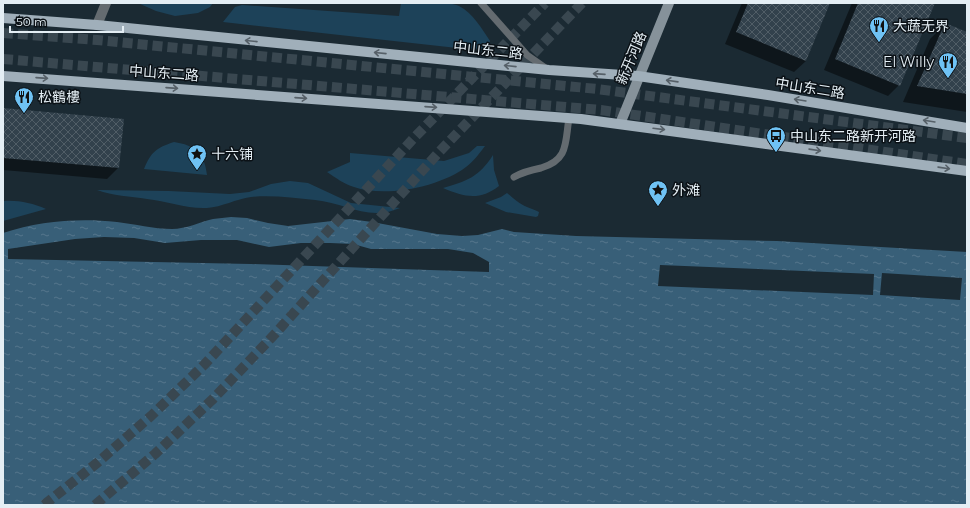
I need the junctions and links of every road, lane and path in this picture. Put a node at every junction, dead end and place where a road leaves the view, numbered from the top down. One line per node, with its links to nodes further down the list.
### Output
1 (106, 3): 5 (street)
2 (481, 3): 6 (lane)
3 (669, 3): 8 (main road, 新开河路)
4 (3, 18): 5 (main road, 中山东二路)
5 (97, 25): 6 (main road, 中山东二路, one-way to 5)
6 (549, 70): 8 (main road, 中山东二路, one-way to 6)
7 (3, 76): 9 (main road, 中山东二路, one-way to 9)
8 (638, 76): 10 (main road, 新开河路); 11 (main road, 中山东二路, one-way to 8)
9 (569, 118): 10 (main road, 中山东二路); 13 (lane)
10 (620, 124): 12 (main road, 中山东二路, one-way to 12)
11 (967, 128)
12 (967, 171)
13 (514, 177)

